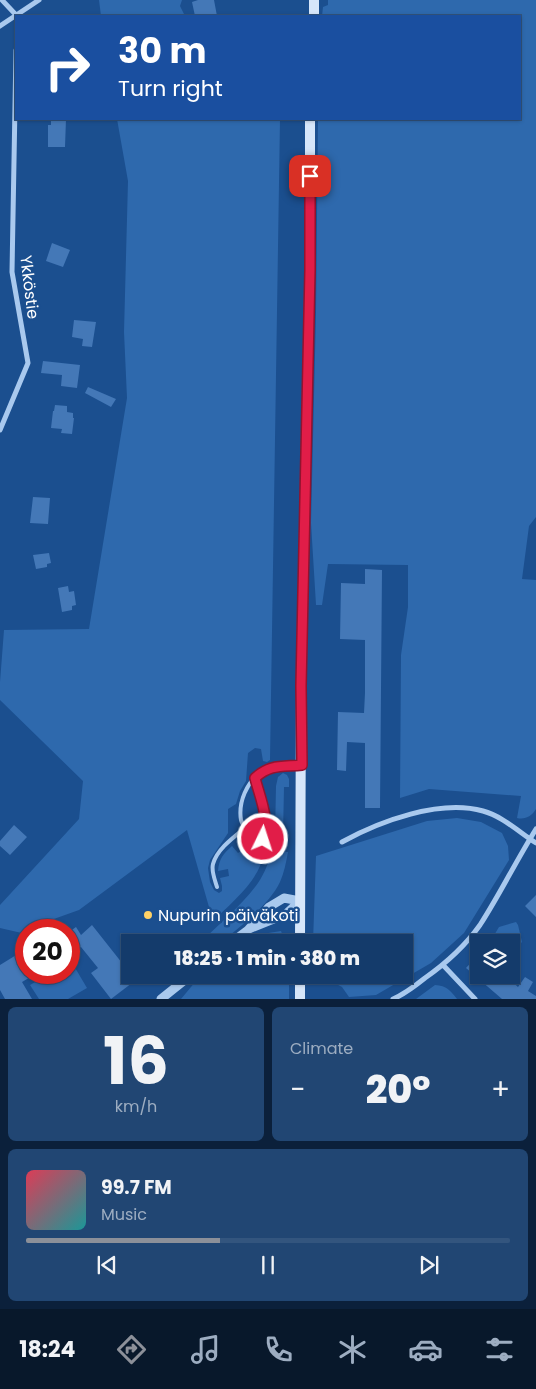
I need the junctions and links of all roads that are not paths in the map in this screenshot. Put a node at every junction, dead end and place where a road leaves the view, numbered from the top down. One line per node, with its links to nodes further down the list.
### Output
1 (2, 0): 4 (street)
2 (39, 0): 5 (street)
3 (314, 0): 6 (main road)
4 (16, 15)
5 (18, 15)
6 (314, 15)
7 (15, 17): 8 (street)
8 (0, 26)
9 (15, 106): 11 (street, Ykköstie)
10 (310, 120): 12 (main road)
11 (0, 430)
12 (302, 765): 13 (lane); 20 (main road)
13 (255, 778): 14 (lane); 14 (lane)
14 (245, 828): 19 (lane)
15 (536, 829): 16 (street)
16 (530, 839): 17 (street); 18 (street); 24 (street)
17 (342, 842)
18 (536, 843)
19 (217, 888)
20 (300, 902): 21 (street); 21 (street); 23 (main road)
21 (248, 930): 22 (street)
22 (243, 934)
23 (300, 934)
24 (443, 965): 29 (street); 30 (street)
25 (180, 984): 27 (street)
26 (300, 984): 28 (main road)
27 (161, 999)
28 (300, 999)
29 (393, 999)
30 (474, 999)

